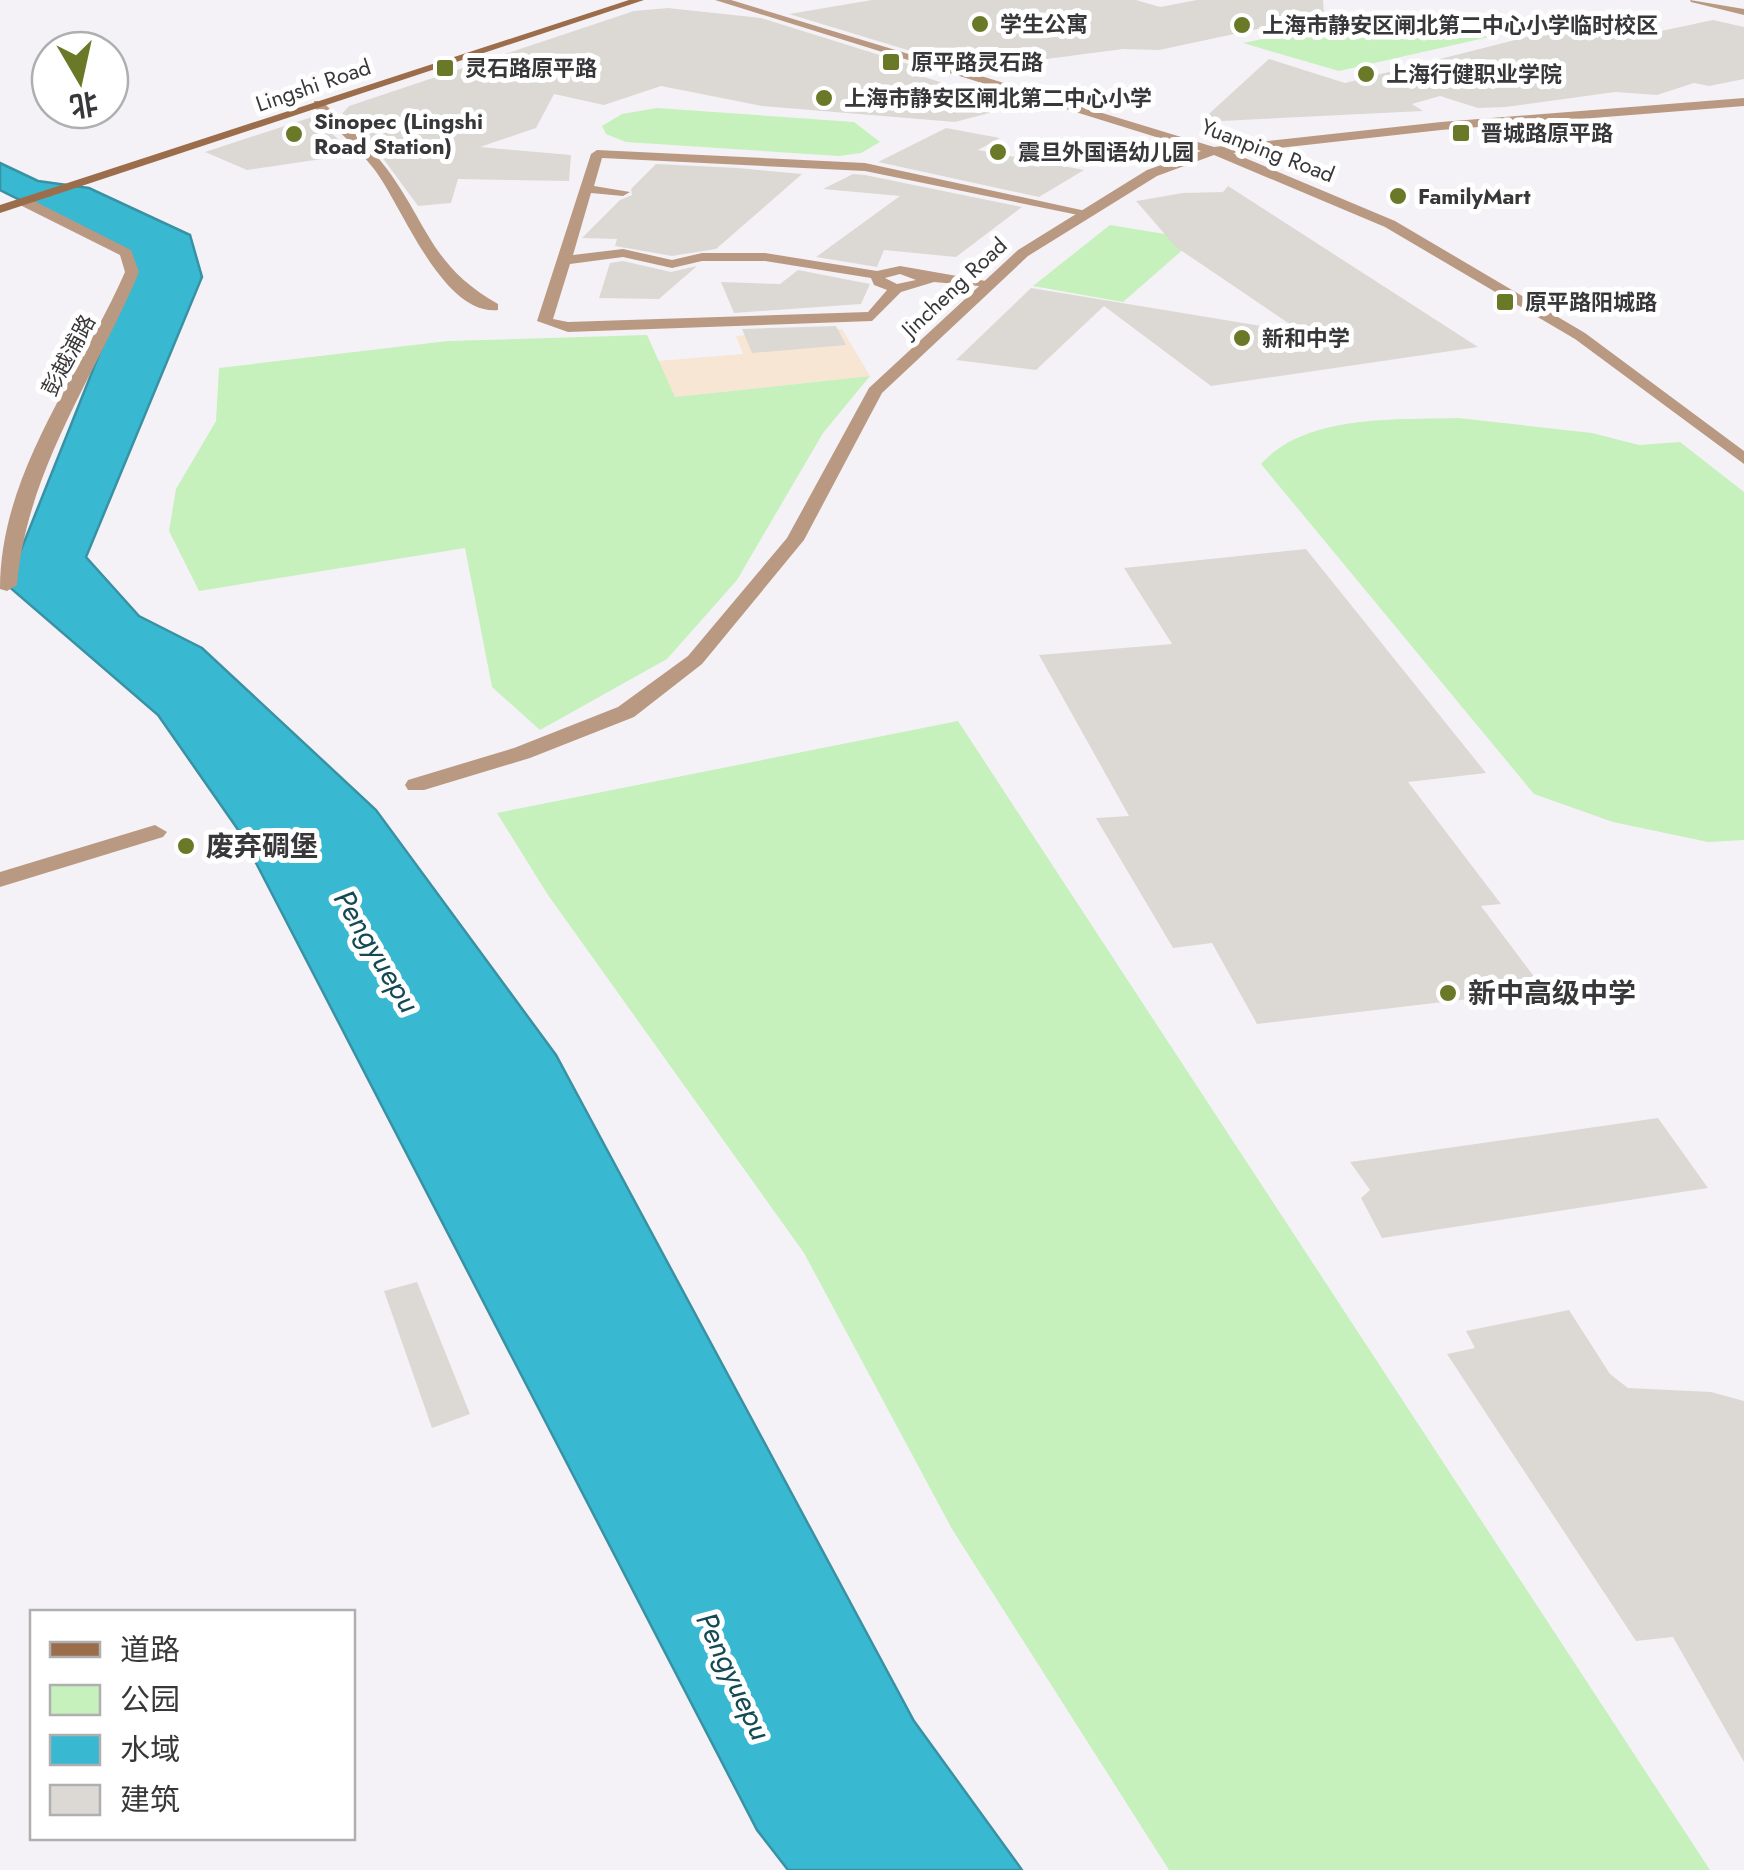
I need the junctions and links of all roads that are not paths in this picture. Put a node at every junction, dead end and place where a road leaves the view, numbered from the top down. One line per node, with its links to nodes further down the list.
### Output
1 (608, 0): 11 (main road, Lingshi Road)
2 (639, 0): 7 (main road, Lingshi Road)
3 (720, 0): 8 (street, Yuanping Road)
4 (1695, 0): 5 (street)
5 (1744, 12)
6 (1744, 102): 8 (street, Jincheng Road)
7 (318, 104): 11 (main road, Lingshi Road); 18 (street)
8 (1214, 151): 12 (street, Jincheng Road); 19 (street, Yuanping Road)
9 (586, 190): 10 (street); 12 (street); 13 (street)
10 (623, 192)
11 (8, 203): 20 (street, 彭越浦路)
12 (1088, 213): 16 (street, Jincheng Road)
13 (564, 260): 14 (street); 17 (street)
14 (877, 275): 15 (street); 17 (street)
15 (924, 277): 16 (street); 17 (street)
16 (990, 283): 21 (street, Jincheng Road)
17 (896, 288)
18 (492, 307)
19 (1744, 459)
20 (7, 585)
21 (416, 785)
22 (154, 832): 23 (street)
23 (0, 880)

